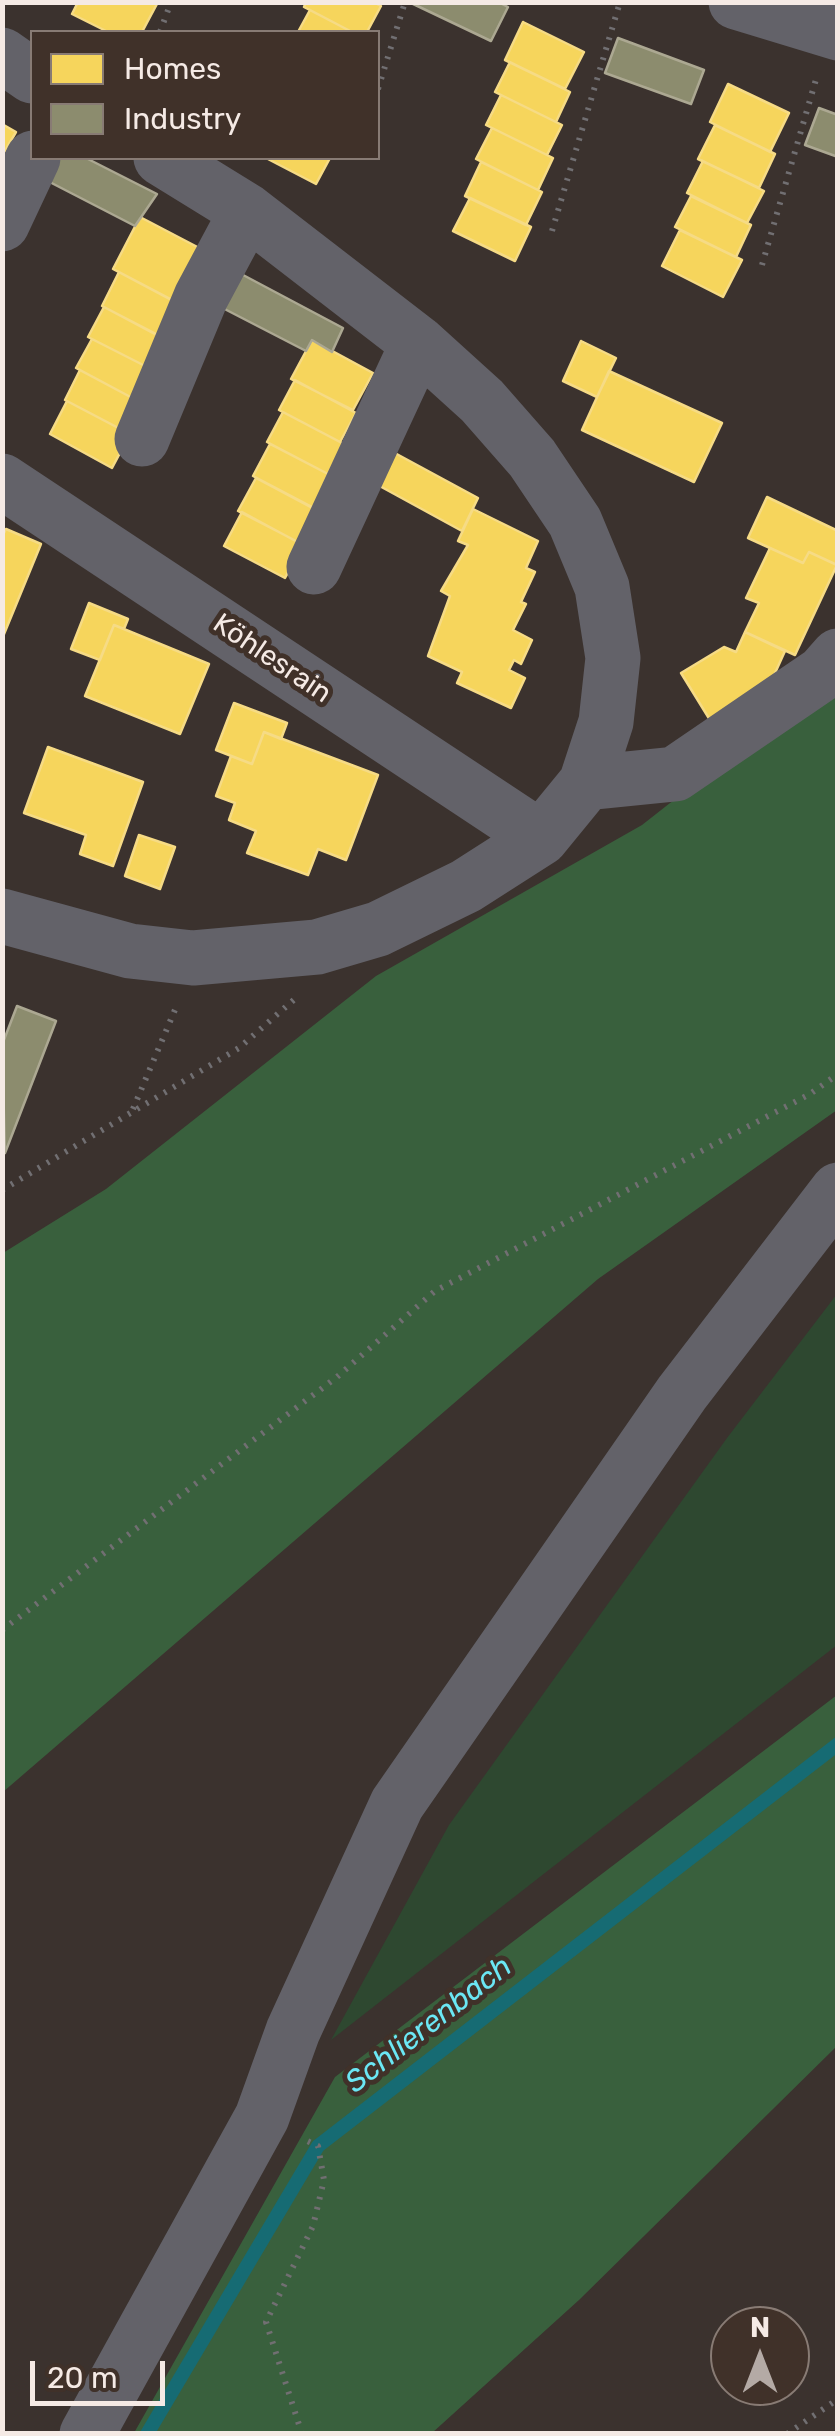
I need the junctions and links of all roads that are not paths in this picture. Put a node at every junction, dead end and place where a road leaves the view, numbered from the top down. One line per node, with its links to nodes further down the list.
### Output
1 (736, 2): 2 (street)
2 (832, 32)
3 (2, 55): 4 (street)
4 (30, 75)
5 (32, 160): 8 (street)
6 (164, 160): 7 (street)
7 (247, 211): 9 (street); 10 (street)
8 (2, 224)
9 (418, 343): 12 (street); 14 (street)
10 (142, 439)
11 (2, 481): 15 (street, Köhlesrain)
12 (314, 567)
13 (838, 656): 14 (street)
14 (586, 784): 15 (street)
15 (542, 838): 16 (street)
16 (2, 916)
17 (838, 1190): 18 (street)
18 (87, 2434)

